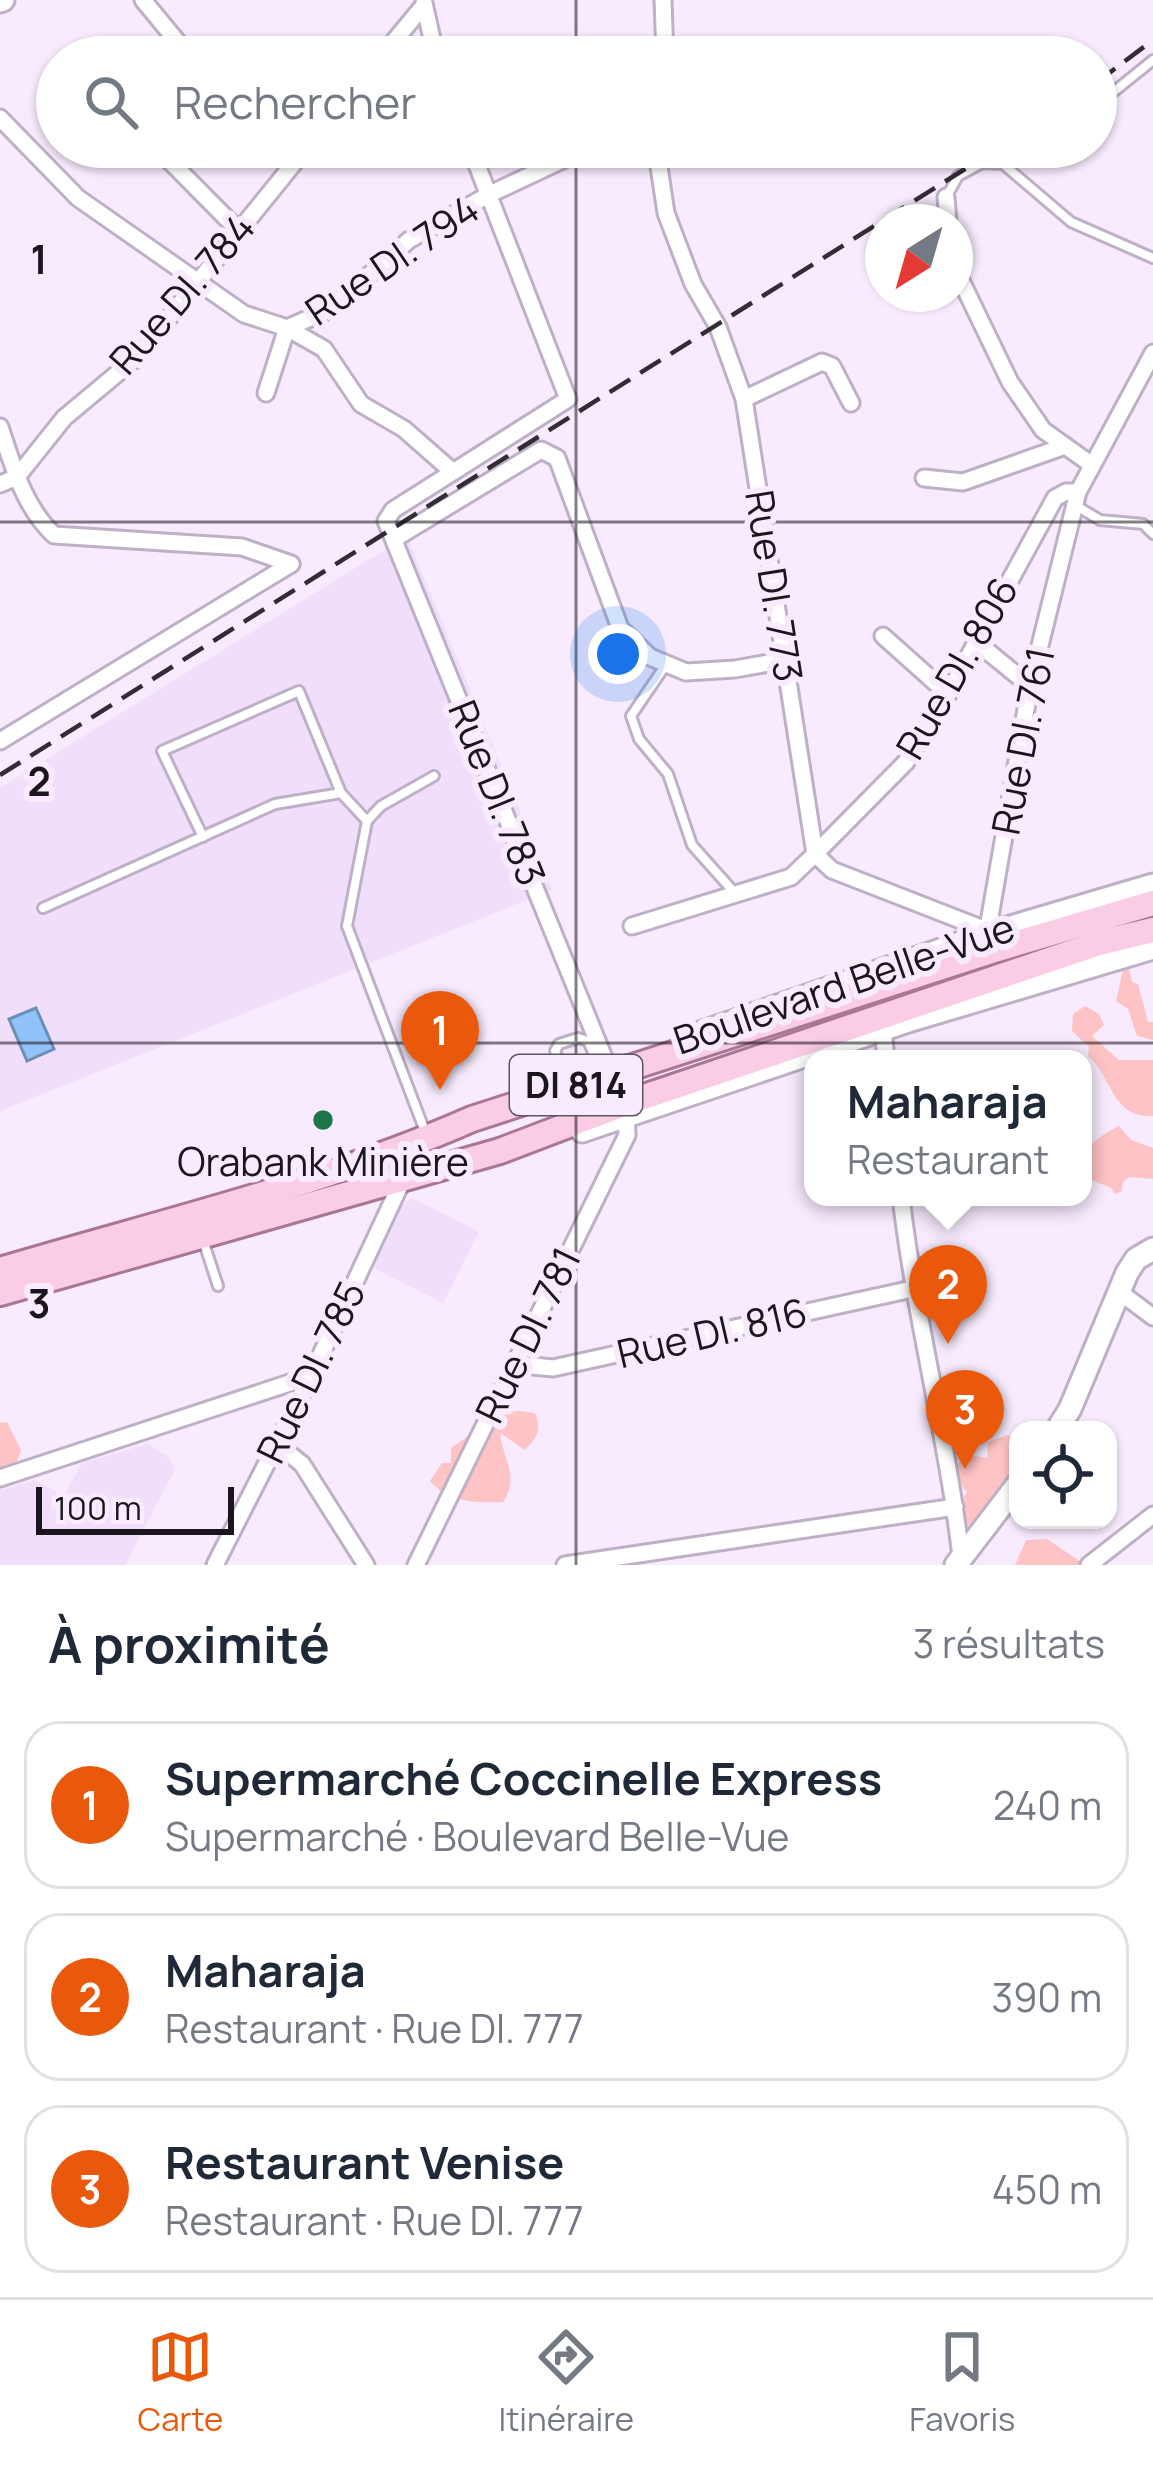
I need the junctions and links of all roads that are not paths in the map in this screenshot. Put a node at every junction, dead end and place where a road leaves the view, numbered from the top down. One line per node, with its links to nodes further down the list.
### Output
1 (143, 0): 4 (street)
2 (663, 0): 7 (street)
3 (423, 3): 5 (street); 6 (street)
4 (173, 36)
5 (397, 36)
6 (431, 36)
7 (664, 36)
8 (1153, 60): 9 (lane)
9 (1117, 89)
10 (0, 118): 11 (street, Rue DI. 794)
11 (36, 155)
12 (49, 168): 25 (street, Rue DI. 794)
13 (177, 168): 23 (street)
14 (289, 168): 23 (street, Rue DI. 784)
15 (478, 168): 20 (street)
16 (545, 168): 20 (street, Rue DI. 794)
17 (659, 168): 30 (street, Rue DI. 773)
18 (973, 168): 21 (lane)
19 (1009, 168): 24 (lane)
20 (488, 195): 27 (street, Rue DI. 794); 35 (street)
21 (946, 197): 22 (street)
22 (947, 204)
23 (238, 230): 25 (street, Rue DI. 784)
24 (1153, 259)
25 (196, 281): 27 (street, Rue DI. 794); 36 (street, Rue DI. 784)
26 (973, 305): 33 (street)
27 (286, 328): 29 (street); 35 (street)
28 (1153, 353): 34 (street, Rue DI. 761)
29 (266, 393)
30 (744, 399): 31 (street); 44 (street, Rue DI. 773)
31 (850, 403)
32 (0, 427): 36 (street)
33 (1065, 446): 34 (street); 37 (street)
34 (1092, 466): 39 (street, Rue DI. 761)
35 (453, 472): 41 (street, Rue DI. 783)
36 (17, 477): 38 (street, Rue DI. 784); 48 (street)
37 (924, 478)
38 (0, 484)
39 (1077, 498): 40 (lane); 43 (street, Rue DI. 806); 46 (street, Rue DI. 761)
40 (1153, 534)
41 (394, 538): 45 (street); 66 (street, Rue DI. 783)
42 (883, 636): 47 (street)
43 (975, 641): 46 (street); 47 (street, Rue DI. 806)
44 (786, 660): 45 (street); 53 (street, Rue DI. 773)
45 (666, 664): 55 (lane)
46 (1030, 686): 60 (street, Rue DI. 761)
47 (948, 694): 53 (street, Rue DI. 806)
48 (0, 741)
49 (434, 776): 51 (lane)
50 (340, 793): 51 (lane); 52 (lane); 52 (lane)
51 (367, 821): 70 (lane)
52 (203, 836): 57 (lane)
53 (815, 854): 55 (street, Rue DI. 806); 60 (street)
54 (1153, 885): 60 (street, Boulevard Belle-Vue)
55 (734, 892): 58 (street, Rue DI. 806)
56 (1153, 903): 69 (main road, Boulevard Belle-Vue / DI 814)
57 (43, 908)
58 (632, 926)
59 (1153, 930): 68 (main road, Boulevard Belle-Vue / DI 814)
60 (986, 932): 66 (street, Boulevard Belle-Vue)
61 (1153, 948): 62 (street, Boulevard Belle-Vue)
62 (883, 1029): 63 (street, Boulevard Belle-Vue); 64 (street)
63 (816, 1050)
64 (885, 1050)
65 (804, 1054): 68 (street, Boulevard Belle-Vue)
66 (603, 1066): 67 (street, Boulevard Belle-Vue); 67 (lane)
67 (565, 1080): 69 (street, Boulevard Belle-Vue)
68 (626, 1110): 71 (main road, Boulevard Belle-Vue / DI 814); 84 (street, Rue DI. 781)
69 (468, 1121): 70 (main road, Boulevard Belle-Vue / DI 814); 71 (main road)
70 (428, 1138): 73 (main road, Boulevard Belle-Vue / DI 814)
71 (471, 1159): 72 (main road, Boulevard Belle-Vue / DI 814)
72 (404, 1177): 73 (main road, Boulevard Belle-Vue / DI 814); 85 (street, Rue DI. 785)
73 (278, 1200): 75 (street, Boulevard Belle-Vue); 77 (main road, Boulevard Belle-Vue / DI 814); 80 (main road, Boulevard Belle-Vue / DI 814)
74 (902, 1206): 79 (street)
75 (204, 1244): 78 (lane); 82 (street, Boulevard Belle-Vue)
76 (1153, 1249): 81 (street)
77 (0, 1264)
78 (218, 1286)
79 (911, 1288): 84 (street, Rue DI. 816); 90 (street)
80 (0, 1293)
81 (1121, 1293): 83 (street); 86 (street)
82 (0, 1304)
83 (1153, 1317)
84 (512, 1364): 96 (street, Rue DI. 781)
85 (311, 1376): 87 (street, Rue DI. 785); 88 (street)
86 (1063, 1421)
87 (277, 1444): 94 (street, Rue DI. 785); 95 (street)
88 (0, 1478)
89 (1009, 1496): 92 (street)
90 (955, 1508): 92 (street); 93 (street)
91 (1153, 1514): 98 (street)
92 (958, 1561)
93 (588, 1563): 97 (street)
94 (215, 1565)
95 (366, 1565)
96 (416, 1565)
97 (565, 1565)
98 (1088, 1565)

